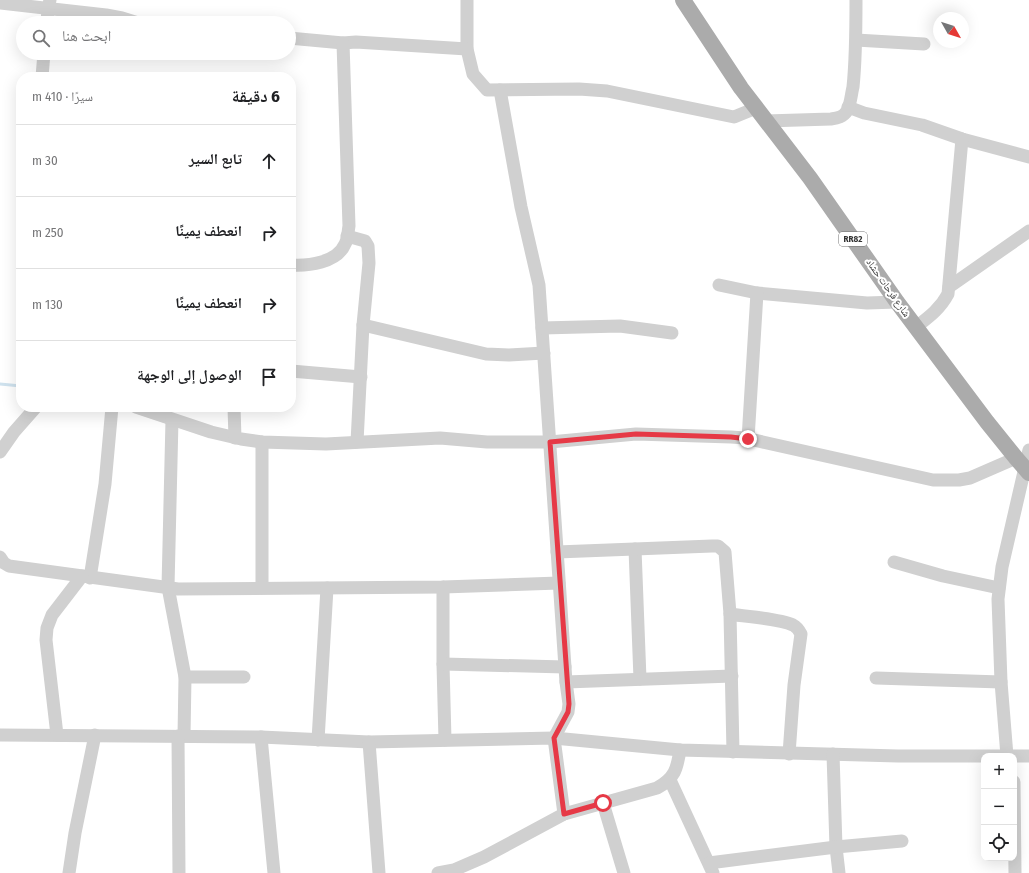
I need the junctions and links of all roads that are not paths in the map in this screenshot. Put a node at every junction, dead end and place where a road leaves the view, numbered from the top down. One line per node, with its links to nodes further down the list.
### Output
1 (467, 0): 12 (street)
2 (683, 0): 17 (main road, شارع فرحات حشاد / RR82)
3 (856, 0): 9 (street)
4 (0, 3): 5 (street)
5 (49, 4): 6 (street); 7 (street)
6 (47, 16)
7 (111, 16)
8 (296, 39): 10 (street)
9 (856, 40): 11 (street); 16 (street)
10 (342, 43): 12 (street); 22 (street)
11 (924, 44)
12 (467, 49): 15 (street)
13 (43, 60): 14 (street)
14 (42, 72)
15 (500, 90): 17 (street); 30 (street)
16 (848, 107): 18 (street); 19 (street)
17 (756, 108): 18 (main road, شارع فرحات حشاد / RR82)
18 (766, 121): 27 (main road, شارع فرحات حشاد / RR82)
19 (962, 139): 20 (street); 25 (street)
20 (1029, 158)
21 (1029, 231): 25 (street)
22 (347, 236): 23 (street); 28 (street)
23 (296, 265)
24 (719, 285): 26 (street)
25 (949, 287): 29 (street)
26 (757, 293): 27 (street); 43 (street)
27 (897, 302): 29 (main road, شارع فرحات حشاد / RR82)
28 (364, 325): 32 (street); 34 (street)
29 (916, 327): 48 (main road, شارع فرحات حشاد / RR82)
30 (542, 328): 31 (street); 32 (street)
31 (672, 333)
32 (544, 353): 46 (street)
33 (296, 371): 34 (street)
34 (361, 377): 45 (street)
35 (32, 412): 40 (street)
36 (112, 412): 53 (street)
37 (150, 412): 39 (street)
38 (234, 412): 42 (street)
39 (172, 420): 42 (street); 55 (street)
40 (14, 432): 41 (street); 47 (street)
41 (0, 437)
42 (235, 438): 44 (street)
43 (748, 439): 46 (street); 48 (street)
44 (262, 442): 45 (street); 57 (street)
45 (357, 442): 46 (street)
46 (550, 442): 50 (street)
47 (0, 452)
48 (1024, 462): 59 (street)
49 (635, 549): 50 (street); 60 (street); 67 (street)
50 (557, 552): 54 (street)
51 (0, 557): 53 (street)
52 (894, 562): 59 (street)
53 (86, 577): 55 (street); 71 (street)
54 (559, 583): 56 (street); 62 (street)
55 (168, 587): 57 (street); 64 (street)
56 (443, 587): 58 (street); 61 (street)
57 (262, 588): 58 (street)
58 (327, 588): 76 (street)
59 (999, 588): 69 (street)
60 (730, 614): 63 (street); 82 (street)
61 (443, 664): 62 (street); 77 (street)
62 (565, 667): 68 (street)
63 (732, 676): 67 (street); 80 (street)
64 (185, 677): 65 (street); 73 (street)
65 (244, 677)
66 (876, 678): 69 (street)
67 (640, 680): 68 (street)
68 (566, 682): 75 (street)
69 (1001, 682): 81 (street)
70 (0, 735): 71 (street)
71 (57, 735): 72 (street)
72 (96, 735): 73 (street); 95 (street)
73 (181, 736): 74 (street); 96 (street)
74 (261, 737): 76 (street); 97 (street)
75 (554, 738): 77 (street); 79 (street); 90 (street)
76 (318, 740): 78 (street)
77 (446, 740): 78 (street)
78 (369, 742): 98 (street)
79 (680, 750): 80 (street); 87 (street)
80 (732, 752): 82 (street)
81 (1007, 753)
82 (789, 754): 83 (street)
83 (833, 754): 84 (street); 92 (street)
84 (981, 756)
85 (1017, 756): 86 (street)
86 (1029, 756)
87 (670, 780): 89 (street); 93 (street)
88 (1014, 789): 102 (street)
89 (603, 803): 90 (street); 100 (street)
90 (564, 814): 94 (street)
91 (902, 841): 92 (street)
92 (836, 847): 93 (street); 101 (street)
93 (711, 868)
94 (454, 871): 99 (street)
95 (69, 873)
96 (179, 873)
97 (274, 873)
98 (379, 873)
99 (438, 873)
100 (624, 873)
101 (839, 873)
102 (1015, 873)

